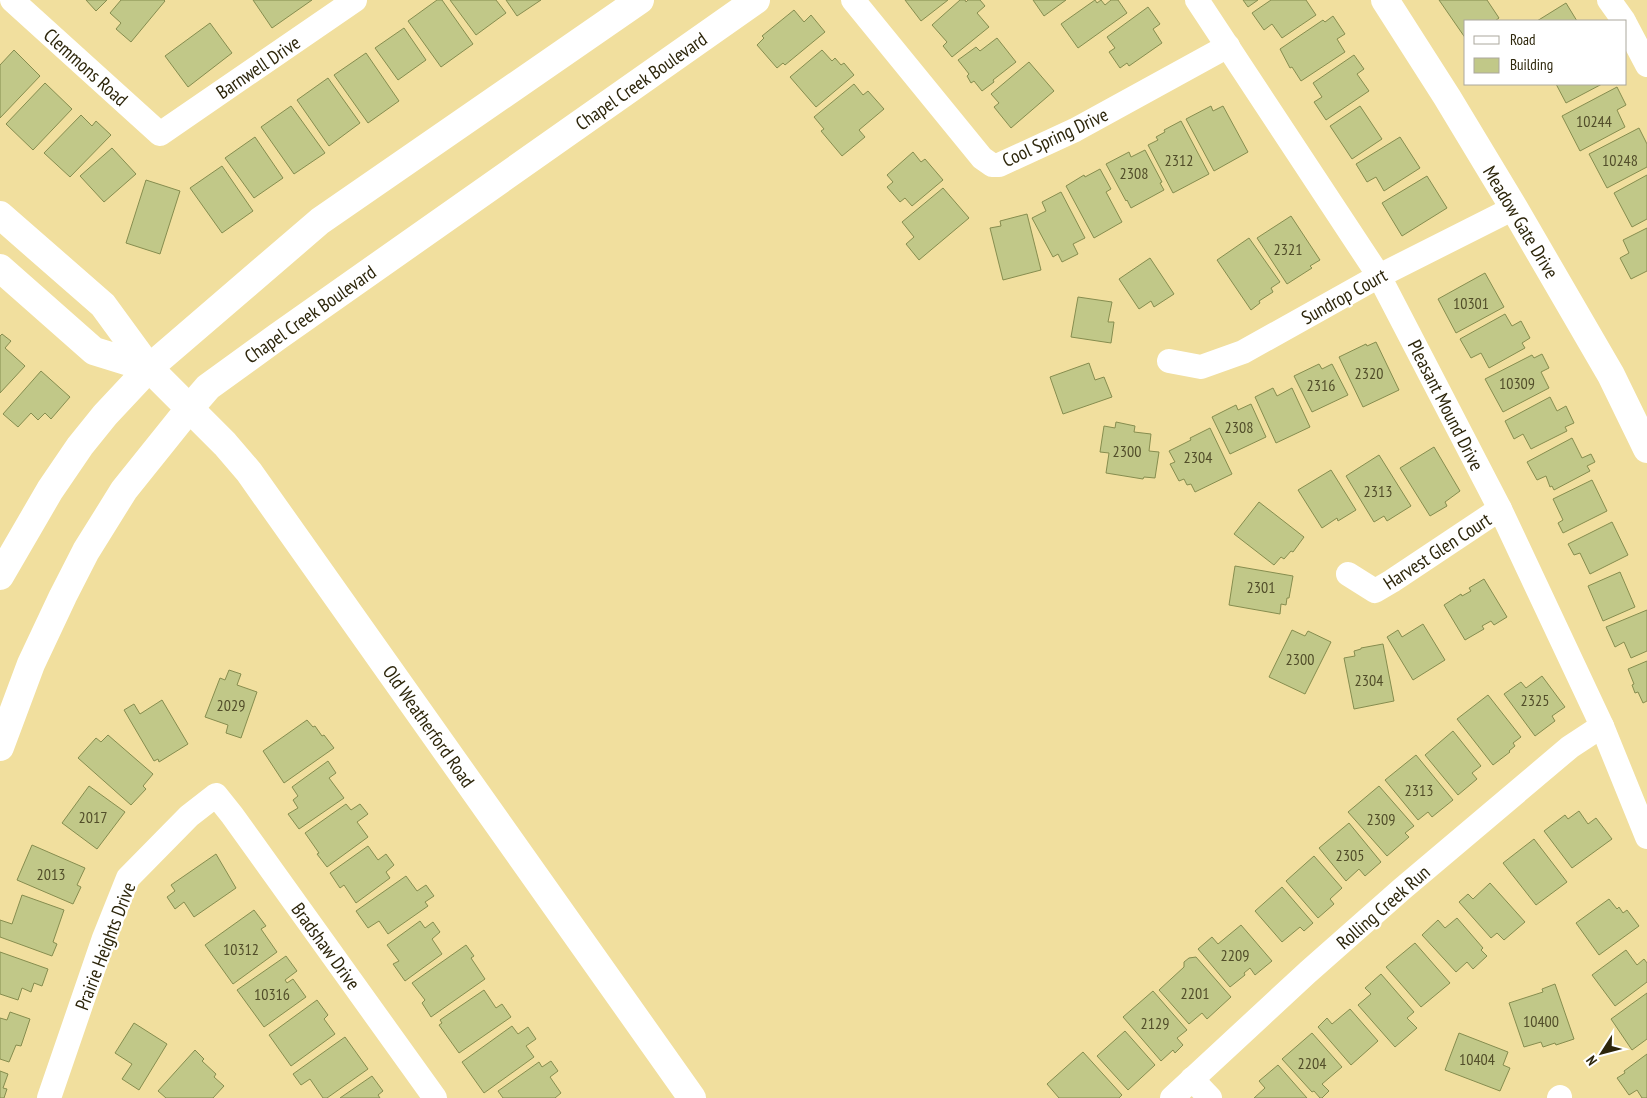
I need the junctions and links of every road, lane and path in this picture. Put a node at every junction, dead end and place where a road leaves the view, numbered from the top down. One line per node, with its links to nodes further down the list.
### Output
1 (12, 0): 13 (street, Clemmons Road)
2 (355, 0): 13 (street, Barnwell Drive)
3 (640, 0): 19 (main road)
4 (756, 0): 20 (main road, Chapel Creek Boulevard)
5 (853, 0): 11 (street, Cool Spring Drive)
6 (1197, 0): 11 (street, Pleasant Mound Drive)
7 (1385, 0): 14 (main road, Meadow Gate Drive)
8 (1609, 0): 9 (street)
9 (1623, 20)
10 (1627, 27): 12 (street)
11 (1228, 46): 17 (street, Pleasant Mound Drive)
12 (1647, 65)
13 (160, 134)
14 (1514, 208): 17 (street, Sundrop Court); 21 (main road, Meadow Gate Drive)
15 (0, 215): 19 (main road, Old Weatherford Road)
16 (0, 268): 19 (main road)
17 (1379, 276): 18 (street, Sundrop Court); 22 (street, Pleasant Mound Drive)
18 (1169, 360)
19 (149, 368): 20 (main road, Old Weatherford Road); 24 (main road)
20 (189, 408): 26 (main road, Chapel Creek Boulevard); 32 (main road, Old Weatherford Road)
21 (1647, 449)
22 (1500, 509): 23 (street, Harvest Glen Court); 25 (street, Pleasant Mound Drive)
23 (1348, 574)
24 (0, 576)
25 (1602, 726): 28 (street, Pleasant Mound Drive); 29 (street, Rolling Creek Run)
26 (0, 747)
27 (216, 795): 30 (street, Prairie Heights Drive); 31 (street, Bradshaw Drive)
28 (1647, 837)
29 (1192, 1079): 33 (street, Rolling Creek Run); 34 (street)
30 (53, 1097)
31 (435, 1098)
32 (692, 1098)
33 (1172, 1098)
34 (1210, 1098)

